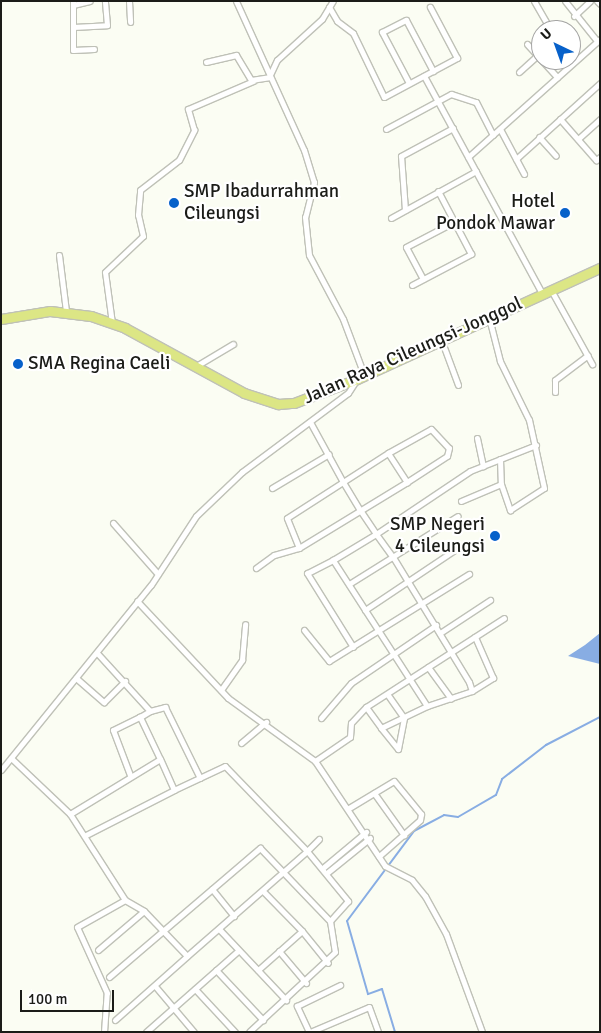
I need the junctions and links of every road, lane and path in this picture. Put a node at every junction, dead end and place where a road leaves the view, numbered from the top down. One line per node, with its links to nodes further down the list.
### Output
1 (90, 1): 10 (street)
2 (105, 1): 17 (street)
3 (129, 1): 16 (street)
4 (333, 1): 12 (street)
5 (534, 1): 15 (street)
6 (565, 1): 14 (street)
7 (590, 1): 14 (street)
8 (597, 1): 11 (street)
9 (238, 2): 31 (street)
10 (73, 3): 17 (street)
11 (600, 4)
12 (329, 7): 31 (street); 34 (street)
13 (430, 7): 27 (street)
14 (574, 16): 18 (street)
15 (545, 20)
16 (130, 22)
17 (73, 27): 20 (street)
18 (599, 40): 22 (street)
19 (526, 44): 21 (street)
20 (94, 49)
21 (531, 49)
22 (581, 56)
23 (531, 61): 28 (street)
24 (206, 62): 32 (street)
25 (550, 70): 30 (street)
26 (565, 70): 30 (street)
27 (433, 71): 29 (street); 34 (street)
28 (519, 72)
29 (424, 76): 34 (street); 35 (street)
30 (557, 77): 40 (street)
31 (269, 78): 32 (street); 68 (street)
32 (254, 82): 62 (street)
33 (600, 83): 36 (street)
34 (409, 84)
35 (438, 101): 38 (street); 39 (street); 41 (street)
36 (560, 119): 42 (street); 43 (street)
37 (600, 119): 43 (street)
38 (453, 128): 46 (street); 51 (street)
39 (386, 129)
40 (500, 129): 41 (street); 47 (street)
41 (493, 135): 46 (street)
42 (540, 137): 44 (street); 47 (street)
43 (578, 139): 45 (street)
44 (556, 156)
45 (600, 156)
46 (468, 157): 48 (street)
47 (516, 159): 49 (street)
48 (476, 171): 50 (street); 58 (street)
49 (524, 174)
50 (438, 192): 51 (street); 53 (street)
51 (405, 210): 52 (street)
52 (391, 218)
53 (454, 222): 56 (street); 56 (street)
54 (59, 255): 59 (street)
55 (600, 268): 58 (main road, Jalan Raya Cileungsi-Jonggol)
56 (423, 280): 57 (street)
57 (412, 285)
58 (547, 292): 60 (main road, Jalan Raya Cileungsi-Jonggol); 65 (street)
59 (66, 311): 61 (main road, Jalan Raya Cileungsi-Jonggol); 62 (main road, Jalan Raya Cileungsi-Jonggol)
60 (489, 318): 63 (main road, Jalan Raya Cileungsi-Jonggol); 73 (street)
61 (1, 319)
62 (112, 323): 67 (main road, Jalan Raya Cileungsi-Jonggol)
63 (441, 338): 68 (main road, Jalan Raya Cileungsi-Jonggol); 69 (street)
64 (233, 344): 67 (street)
65 (588, 355): 66 (street); 70 (street)
66 (592, 364)
67 (196, 366): 68 (main road, Jalan Raya Cileungsi-Jonggol)
68 (360, 377): 71 (street)
69 (458, 385)
70 (555, 392)
71 (310, 422): 75 (street); 92 (street)
72 (477, 438): 77 (street)
73 (536, 445): 76 (street); 80 (street)
74 (388, 453): 78 (street); 79 (street); 79 (street)
75 (329, 454): 78 (street); 81 (street)
76 (500, 460): 77 (street); 80 (street)
77 (483, 466): 86 (street)
78 (343, 482): 83 (street); 87 (street)
79 (407, 482): 83 (street)
80 (500, 484): 82 (street)
81 (272, 488)
82 (461, 501)
83 (360, 510): 86 (street); 87 (street)
84 (458, 516): 89 (street)
85 (113, 523): 92 (street)
86 (376, 534): 89 (street); 90 (street)
87 (299, 548): 91 (street)
88 (453, 551): 94 (street)
89 (393, 556): 94 (street); 95 (street)
90 (333, 560): 95 (street); 107 (street)
91 (256, 568)
92 (158, 574): 97 (street)
93 (469, 574): 98 (street)
94 (408, 581): 98 (street); 99 (street)
95 (349, 584): 99 (street)
96 (490, 600): 105 (street)
97 (137, 601): 109 (street); 115 (street)
98 (422, 603): 102 (street); 104 (street)
99 (365, 610): 104 (street)
100 (504, 618): 106 (street)
101 (245, 624): 115 (street)
102 (436, 625): 105 (street); 110 (street)
103 (304, 630): 107 (street)
104 (378, 631): 107 (street); 110 (street)
105 (440, 633): 108 (street)
106 (475, 637): 108 (street); 116 (street)
107 (353, 647)
108 (452, 652): 111 (street); 116 (street)
109 (97, 653): 112 (street); 114 (street)
110 (393, 655): 113 (street); 123 (street)
111 (428, 667): 113 (street); 118 (street)
112 (76, 678): 114 (street); 128 (street)
113 (408, 679): 117 (street); 119 (street)
114 (125, 681): 121 (street)
115 (220, 690): 125 (street)
116 (472, 691): 118 (street)
117 (387, 694): 120 (street); 124 (street)
118 (451, 699): 119 (street)
119 (427, 706): 124 (street)
120 (366, 707): 126 (street); 130 (street)
121 (150, 711): 122 (street); 133 (street)
122 (140, 717): 129 (street); 132 (street)
123 (321, 718)
124 (404, 718): 126 (street); 126 (street)
125 (266, 722): 127 (street); 130 (street)
126 (381, 728)
127 (241, 743)
128 (11, 758): 131 (street); 137 (street)
129 (160, 759): 132 (street); 134 (street)
130 (316, 761): 136 (street)
131 (1, 770)
132 (130, 775): 137 (street)
133 (200, 778): 134 (street); 143 (street)
134 (174, 790): 139 (street)
135 (374, 793): 136 (street); 140 (street); 140 (street)
136 (349, 808): 138 (street)
137 (70, 814): 139 (street)
138 (366, 832): 141 (street); 145 (street)
139 (86, 835): 150 (street)
140 (404, 835): 144 (street)
141 (370, 838): 144 (street); 147 (street)
142 (319, 840): 143 (street)
143 (307, 851): 145 (street); 146 (street)
144 (379, 856): 180 (street)
145 (324, 867): 147 (street)
146 (283, 870): 148 (street); 149 (street); 153 (street)
147 (328, 872): 153 (street)
148 (212, 889): 152 (street); 155 (street)
149 (263, 891): 152 (street); 156 (street)
150 (124, 900): 151 (street); 174 (street)
151 (144, 911): 155 (street); 157 (street)
152 (234, 916): 154 (street)
153 (330, 921): 161 (street)
154 (219, 929): 158 (street); 160 (street)
155 (164, 931): 160 (street); 164 (street)
156 (302, 931): 159 (street); 161 (street)
157 (98, 950)
158 (238, 951): 162 (street); 163 (street)
159 (279, 951): 163 (street); 165 (street)
160 (187, 956): 167 (street)
161 (328, 963): 165 (street)
162 (216, 970): 168 (street); 172 (street)
163 (258, 970): 169 (street)
164 (109, 977)
165 (306, 983): 169 (street)
166 (340, 985): 178 (street)
167 (155, 986): 170 (street); 171 (street)
168 (195, 990): 170 (street); 176 (street)
169 (286, 1000): 172 (street)
170 (173, 1008): 173 (street); 175 (street)
171 (115, 1020)
172 (263, 1020): 177 (street)
173 (192, 1031)
174 (104, 1032)
175 (146, 1032)
176 (235, 1032)
177 (249, 1032)
178 (309, 1032): 179 (street)
179 (378, 1032)
180 (482, 1032)

